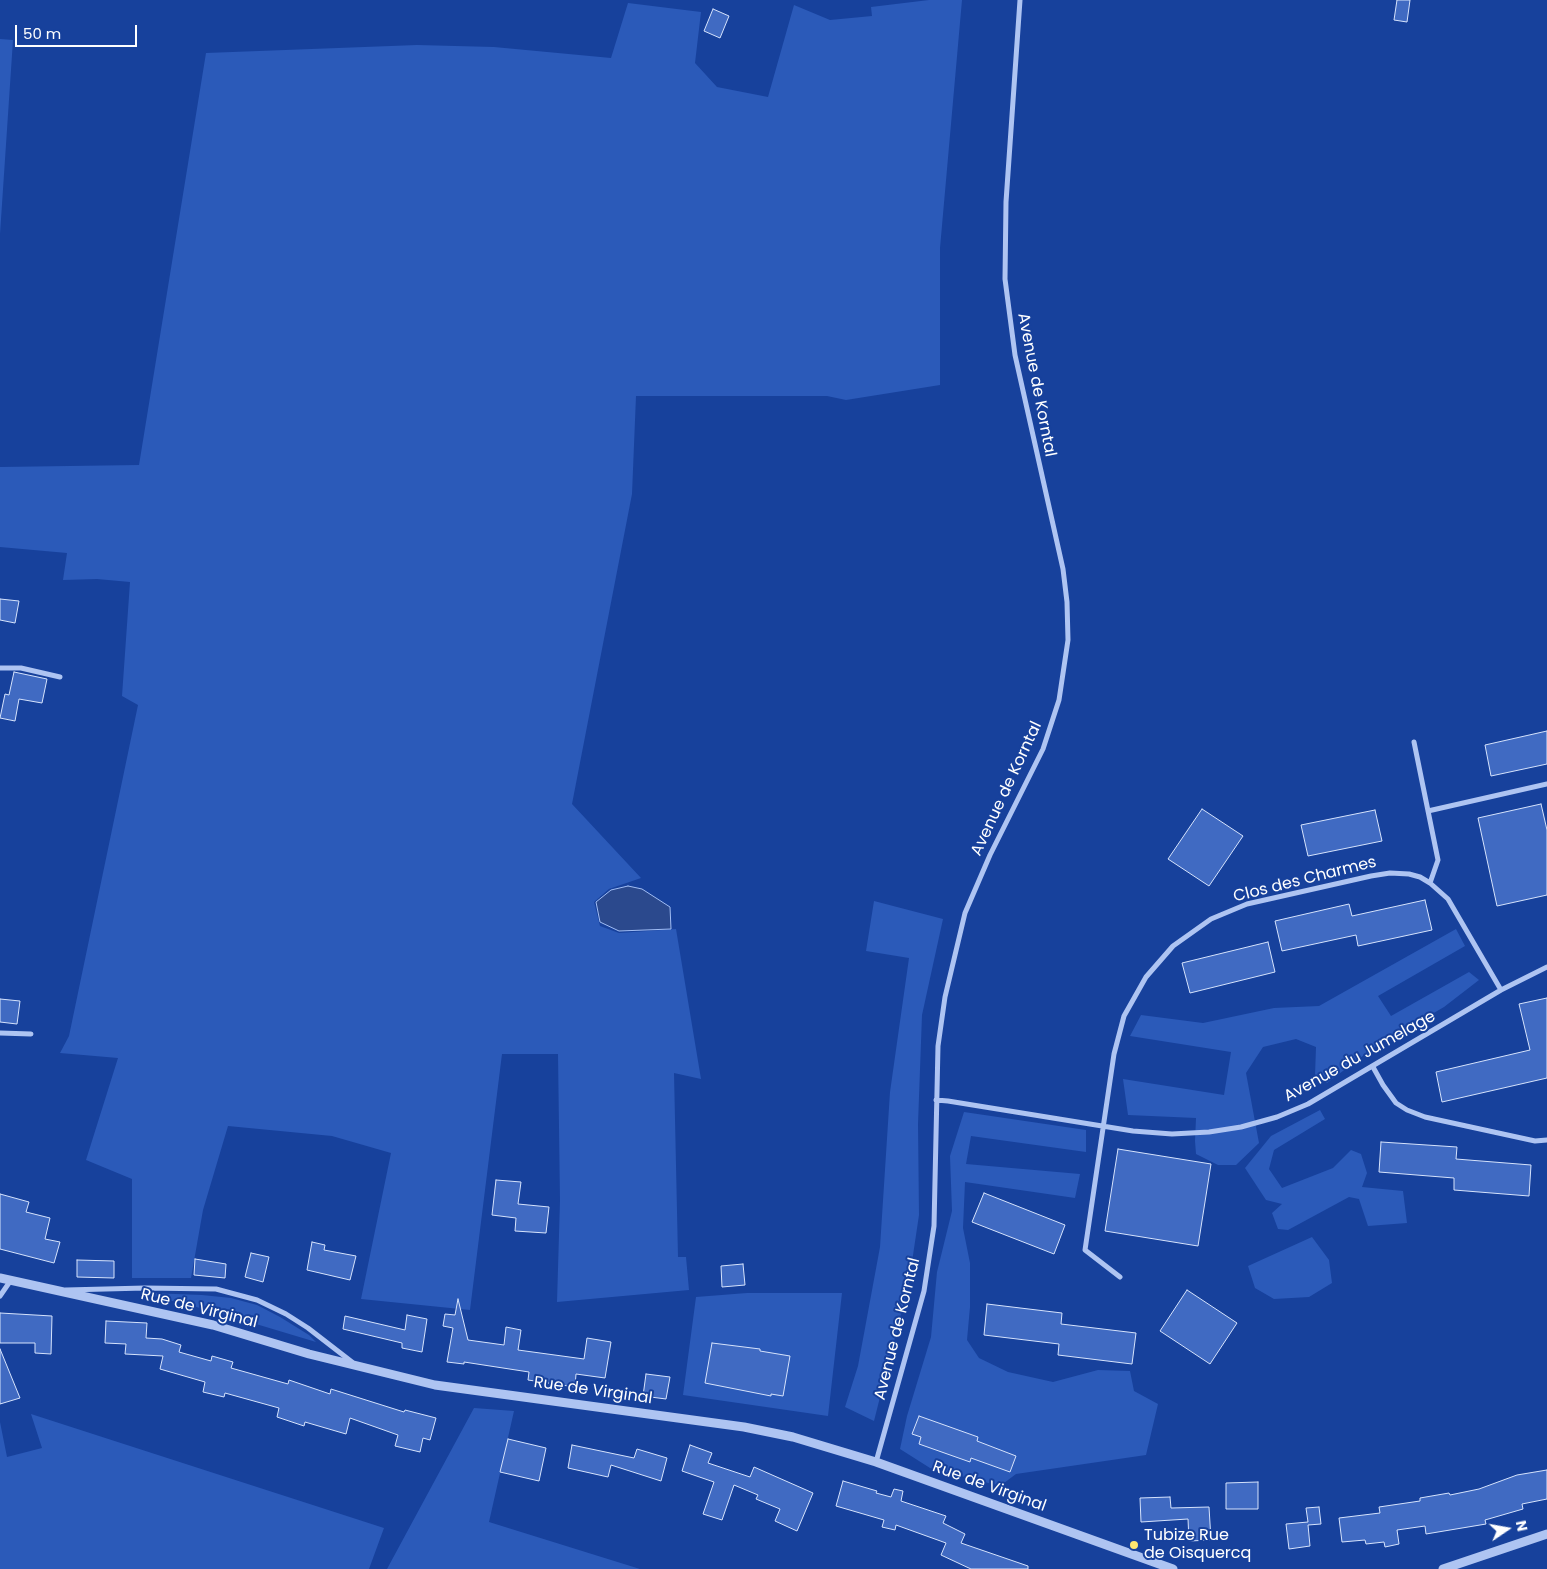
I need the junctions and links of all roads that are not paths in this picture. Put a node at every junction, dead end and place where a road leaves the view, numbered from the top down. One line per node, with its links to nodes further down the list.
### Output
1 (1020, 0): 13 (street, Avenue de Korntal)
2 (0, 668): 3 (street)
3 (60, 677)
4 (1414, 742): 6 (street)
5 (1547, 784): 6 (street)
6 (1428, 811): 7 (street)
7 (1430, 883): 9 (street, Clos des Charmes); 14 (street, Clos des Charmes)
8 (1547, 967): 9 (street, Avenue du Jumelage)
9 (1501, 990): 12 (street, Avenue du Jumelage)
10 (0, 1033): 11 (street)
11 (32, 1034)
12 (1373, 1067): 14 (street, Avenue du Jumelage); 15 (street)
13 (936, 1100): 14 (street, Avenue du Jumelage); 22 (street, Avenue de Korntal)
14 (1103, 1126): 16 (street, Clos des Charmes)
15 (1547, 1140)
16 (1120, 1277)
17 (0, 1278): 18 (street, Rue de Virginal)
18 (11, 1280): 19 (street, Rue de Virginal); 20 (street)
19 (58, 1290): 21 (street, Rue de Virginal); 21 (street)
20 (0, 1296)
21 (358, 1367): 22 (street, Rue de Virginal)
22 (876, 1462): 24 (street, Rue de Virginal)
23 (1547, 1534): 25 (street)
24 (1173, 1569)
25 (1443, 1569)

